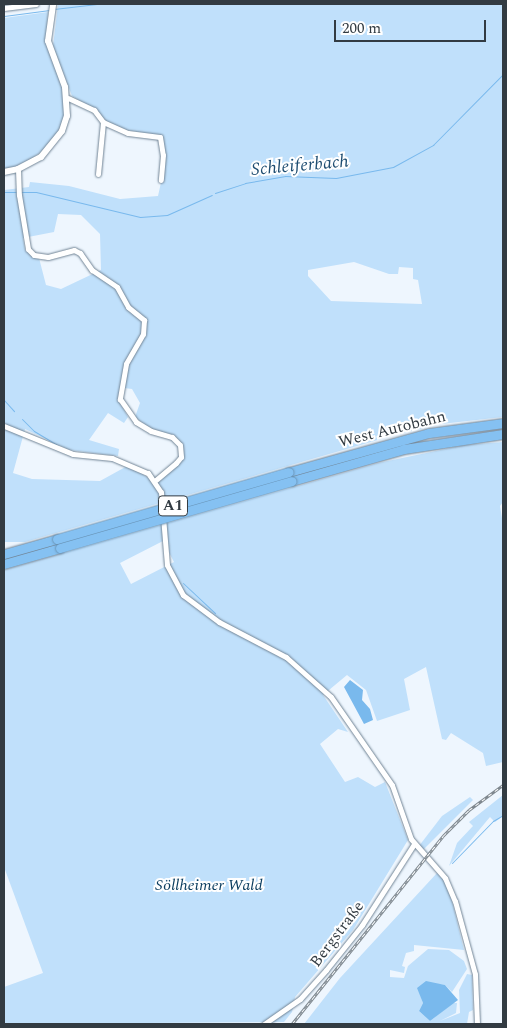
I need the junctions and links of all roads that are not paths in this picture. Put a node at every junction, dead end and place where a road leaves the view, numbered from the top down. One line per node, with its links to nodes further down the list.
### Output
1 (36, 4): 3 (street)
2 (53, 4): 4 (street)
3 (4, 8)
4 (68, 98): 5 (street); 6 (street)
5 (103, 122): 8 (street); 9 (street)
6 (18, 169): 7 (street); 14 (street)
7 (4, 172)
8 (98, 174)
9 (161, 180)
10 (503, 423): 13 (highway, West Autobahn / A1)
11 (4, 426): 14 (street)
12 (503, 434): 13 (highway, West Autobahn / A1)
13 (290, 477): 15 (highway, A1, bridge)
14 (156, 480): 20 (street)
15 (58, 544): 16 (highway, A1); 19 (highway, A1)
16 (34, 546): 17 (highway); 18 (highway, A1)
17 (4, 548)
18 (4, 554)
19 (4, 564)
20 (414, 844): 21 (street, Bergstraße); 22 (street)
21 (264, 1024)
22 (477, 1024)

